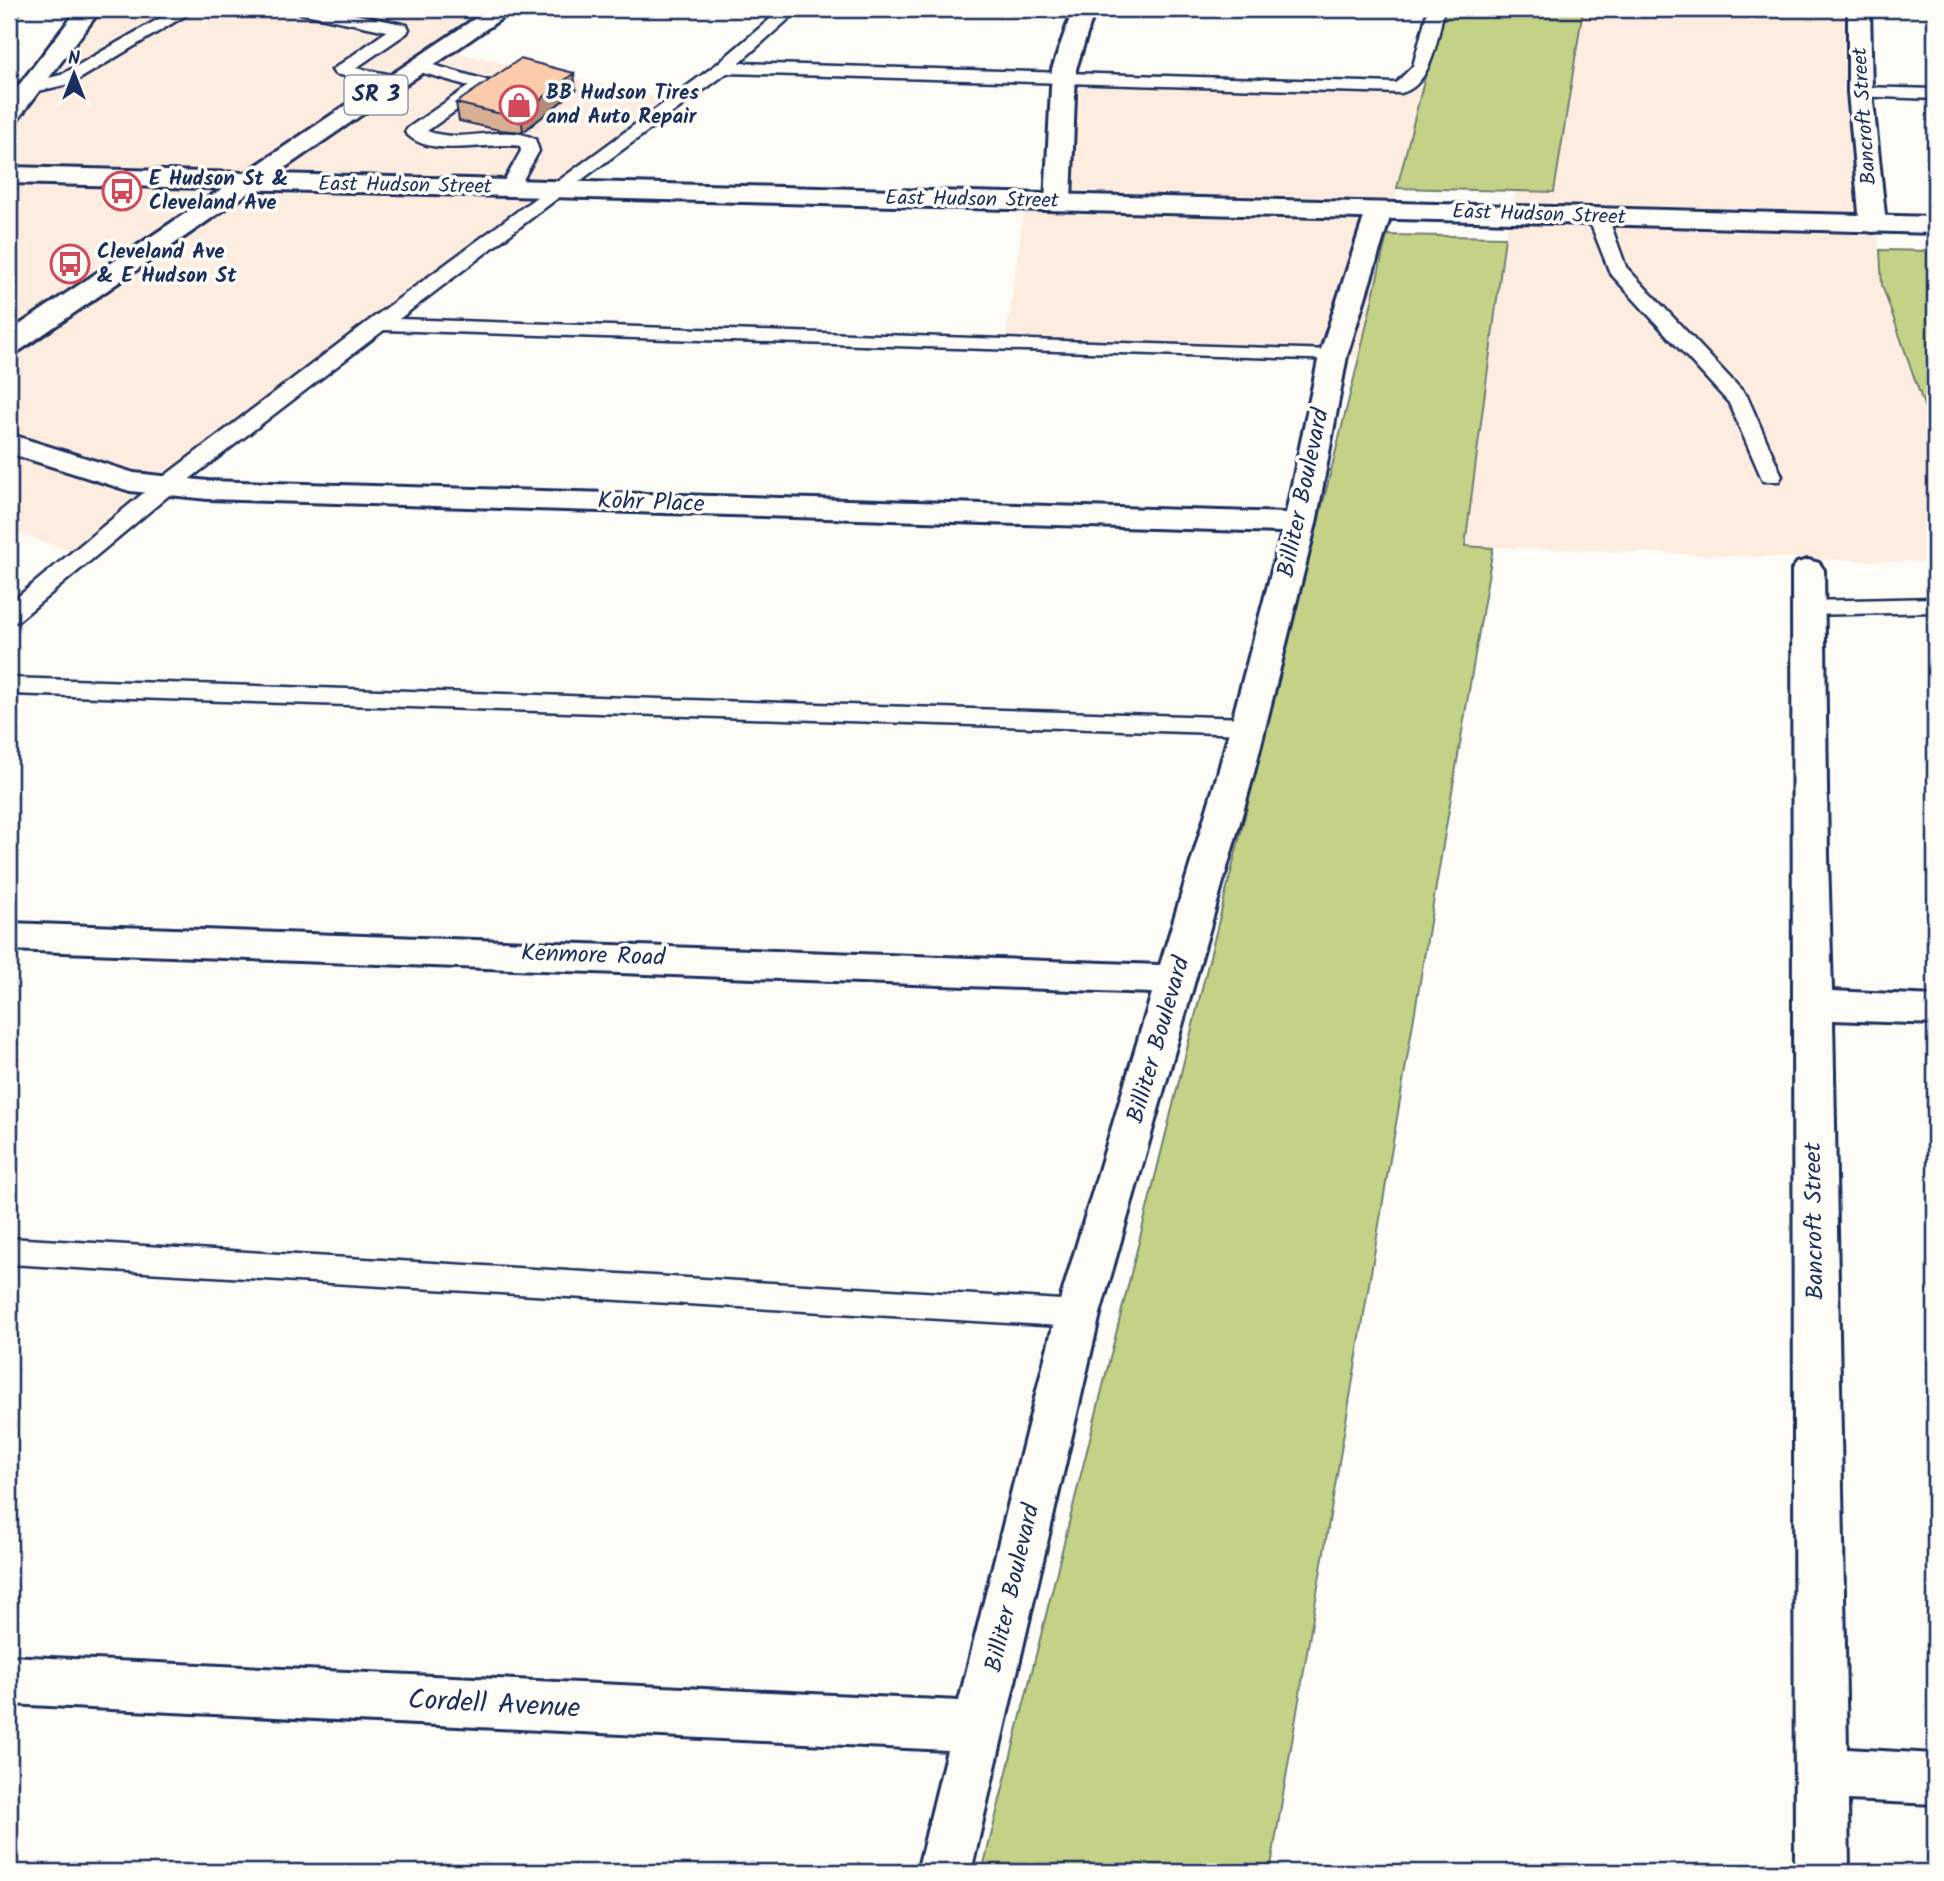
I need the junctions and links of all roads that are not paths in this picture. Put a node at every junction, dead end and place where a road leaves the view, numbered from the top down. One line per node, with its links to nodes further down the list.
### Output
1 (90, 9): 13 (street)
2 (188, 9): 13 (lane)
3 (306, 9): 12 (lane)
4 (504, 9): 9 (street, SR 3)
5 (792, 9): 10 (lane)
6 (1084, 9): 11 (street)
7 (1436, 9): 11 (lane)
8 (1859, 9): 14 (street, Bancroft Street)
9 (419, 66): 12 (street, SR 3); 19 (lane)
10 (723, 68): 11 (lane); 20 (lane)
11 (1063, 80): 21 (street)
12 (397, 81): 18 (street, SR 3)
13 (30, 88): 16 (street)
14 (1860, 92): 15 (lane); 24 (street, Bancroft Street)
15 (1935, 94)
16 (9, 114)
17 (9, 175): 18 (street, East Hudson Street)
18 (248, 182): 19 (street, East Hudson Street); 27 (street, SR 3)
19 (509, 188): 20 (street, East Hudson Street)
20 (556, 190): 21 (street, East Hudson Street); 26 (lane)
21 (1058, 202): 22 (street, East Hudson Street)
22 (1379, 211): 23 (street, East Hudson Street); 28 (street, Billiter Boulevard)
23 (1598, 216): 24 (street, East Hudson Street); 30 (lane)
24 (1873, 224): 25 (street, East Hudson Street)
25 (1935, 225)
26 (377, 324): 28 (lane); 31 (lane)
27 (9, 345)
28 (1333, 356): 32 (street, Billiter Boulevard)
29 (9, 443): 31 (street, Kohr Place)
30 (1771, 476)
31 (166, 486): 32 (street, Kohr Place); 35 (lane)
32 (1300, 523): 37 (street, Billiter Boulevard)
33 (1808, 589): 34 (lane); 40 (street, Bancroft Street)
34 (1935, 605)
35 (9, 616)
36 (9, 686): 37 (lane)
37 (1247, 726): 39 (street, Billiter Boulevard)
38 (9, 936): 39 (street, Kenmore Road)
39 (1177, 980): 43 (street, Billiter Boulevard)
40 (1813, 1004): 41 (street); 46 (street, Bancroft Street)
41 (1935, 1010)
42 (9, 1251): 43 (lane)
43 (1077, 1314): 45 (street, Billiter Boulevard)
44 (9, 1681): 45 (street, Cordell Avenue)
45 (980, 1727): 48 (street, Billiter Boulevard)
46 (1821, 1773): 47 (street); 49 (street, Bancroft Street)
47 (1935, 1779)
48 (944, 1872)
49 (1822, 1872)

